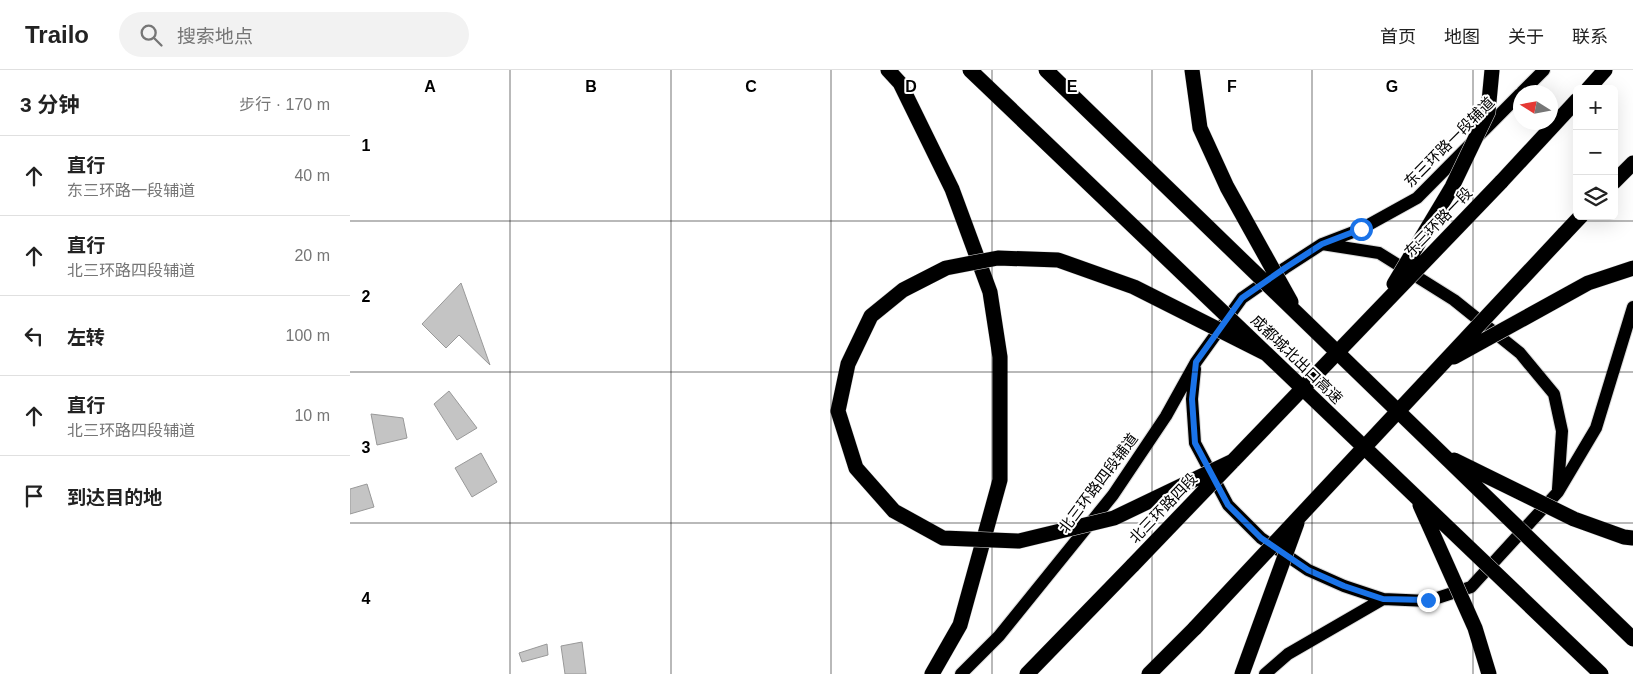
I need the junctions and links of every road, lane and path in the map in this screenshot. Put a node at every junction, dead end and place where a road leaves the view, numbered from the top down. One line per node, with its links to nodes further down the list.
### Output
1 (888, 70): 33 (highway)
2 (970, 70): 21 (highway, 成都城北出口高速, bridge)
3 (1046, 70): 20 (highway, bridge)
4 (1192, 70): 20 (highway, bridge)
5 (1492, 70): 19 (highway, bridge)
6 (1544, 70): 8 (main road, 东三环路一段辅道)
7 (1605, 70): 9 (highway)
8 (1529, 85)
9 (1592, 85)
10 (1513, 101): 15 (main road, 东三环路一段辅道)
11 (1573, 104): 19 (highway, 东三环路一段, bridge)
12 (1633, 163): 13 (highway)
13 (1618, 178)
14 (1577, 220): 23 (highway, bridge)
15 (1322, 244): 17 (main road, 东三环路一段辅道); 27 (main road)
16 (1633, 268): 23 (highway, bridge)
17 (1242, 298): 22 (main road, 北三环路四段辅道)
18 (1633, 307): 27 (main road)
19 (1379, 309): 24 (highway, 东三环路一段, bridge)
20 (1300, 316): 25 (highway, bridge)
21 (1265, 353): 26 (highway, bridge); 28 (highway, 成都城北出口高速, bridge)
22 (1196, 362): 31 (main road); 34 (main road, 北三环路四段辅道)
23 (1442, 364): 29 (highway, bridge)
24 (1324, 366): 26 (highway, 北三环路四段, bridge)
25 (1441, 453): 30 (highway, bridge); 32 (highway, bridge)
26 (1233, 461): 35 (highway, 北三环路四段, bridge)
27 (1558, 492): 31 (main road)
28 (1418, 499): 39 (highway, bridge); 40 (highway, 成都城北出口高速, bridge)
29 (1300, 516): 36 (highway, bridge); 37 (highway, bridge)
30 (1633, 538)
31 (1383, 599): 38 (main road)
32 (1633, 639)
33 (932, 674)
34 (960, 674)
35 (1027, 674)
36 (1149, 674)
37 (1242, 674)
38 (1265, 674)
39 (1489, 674)
40 (1600, 674)

